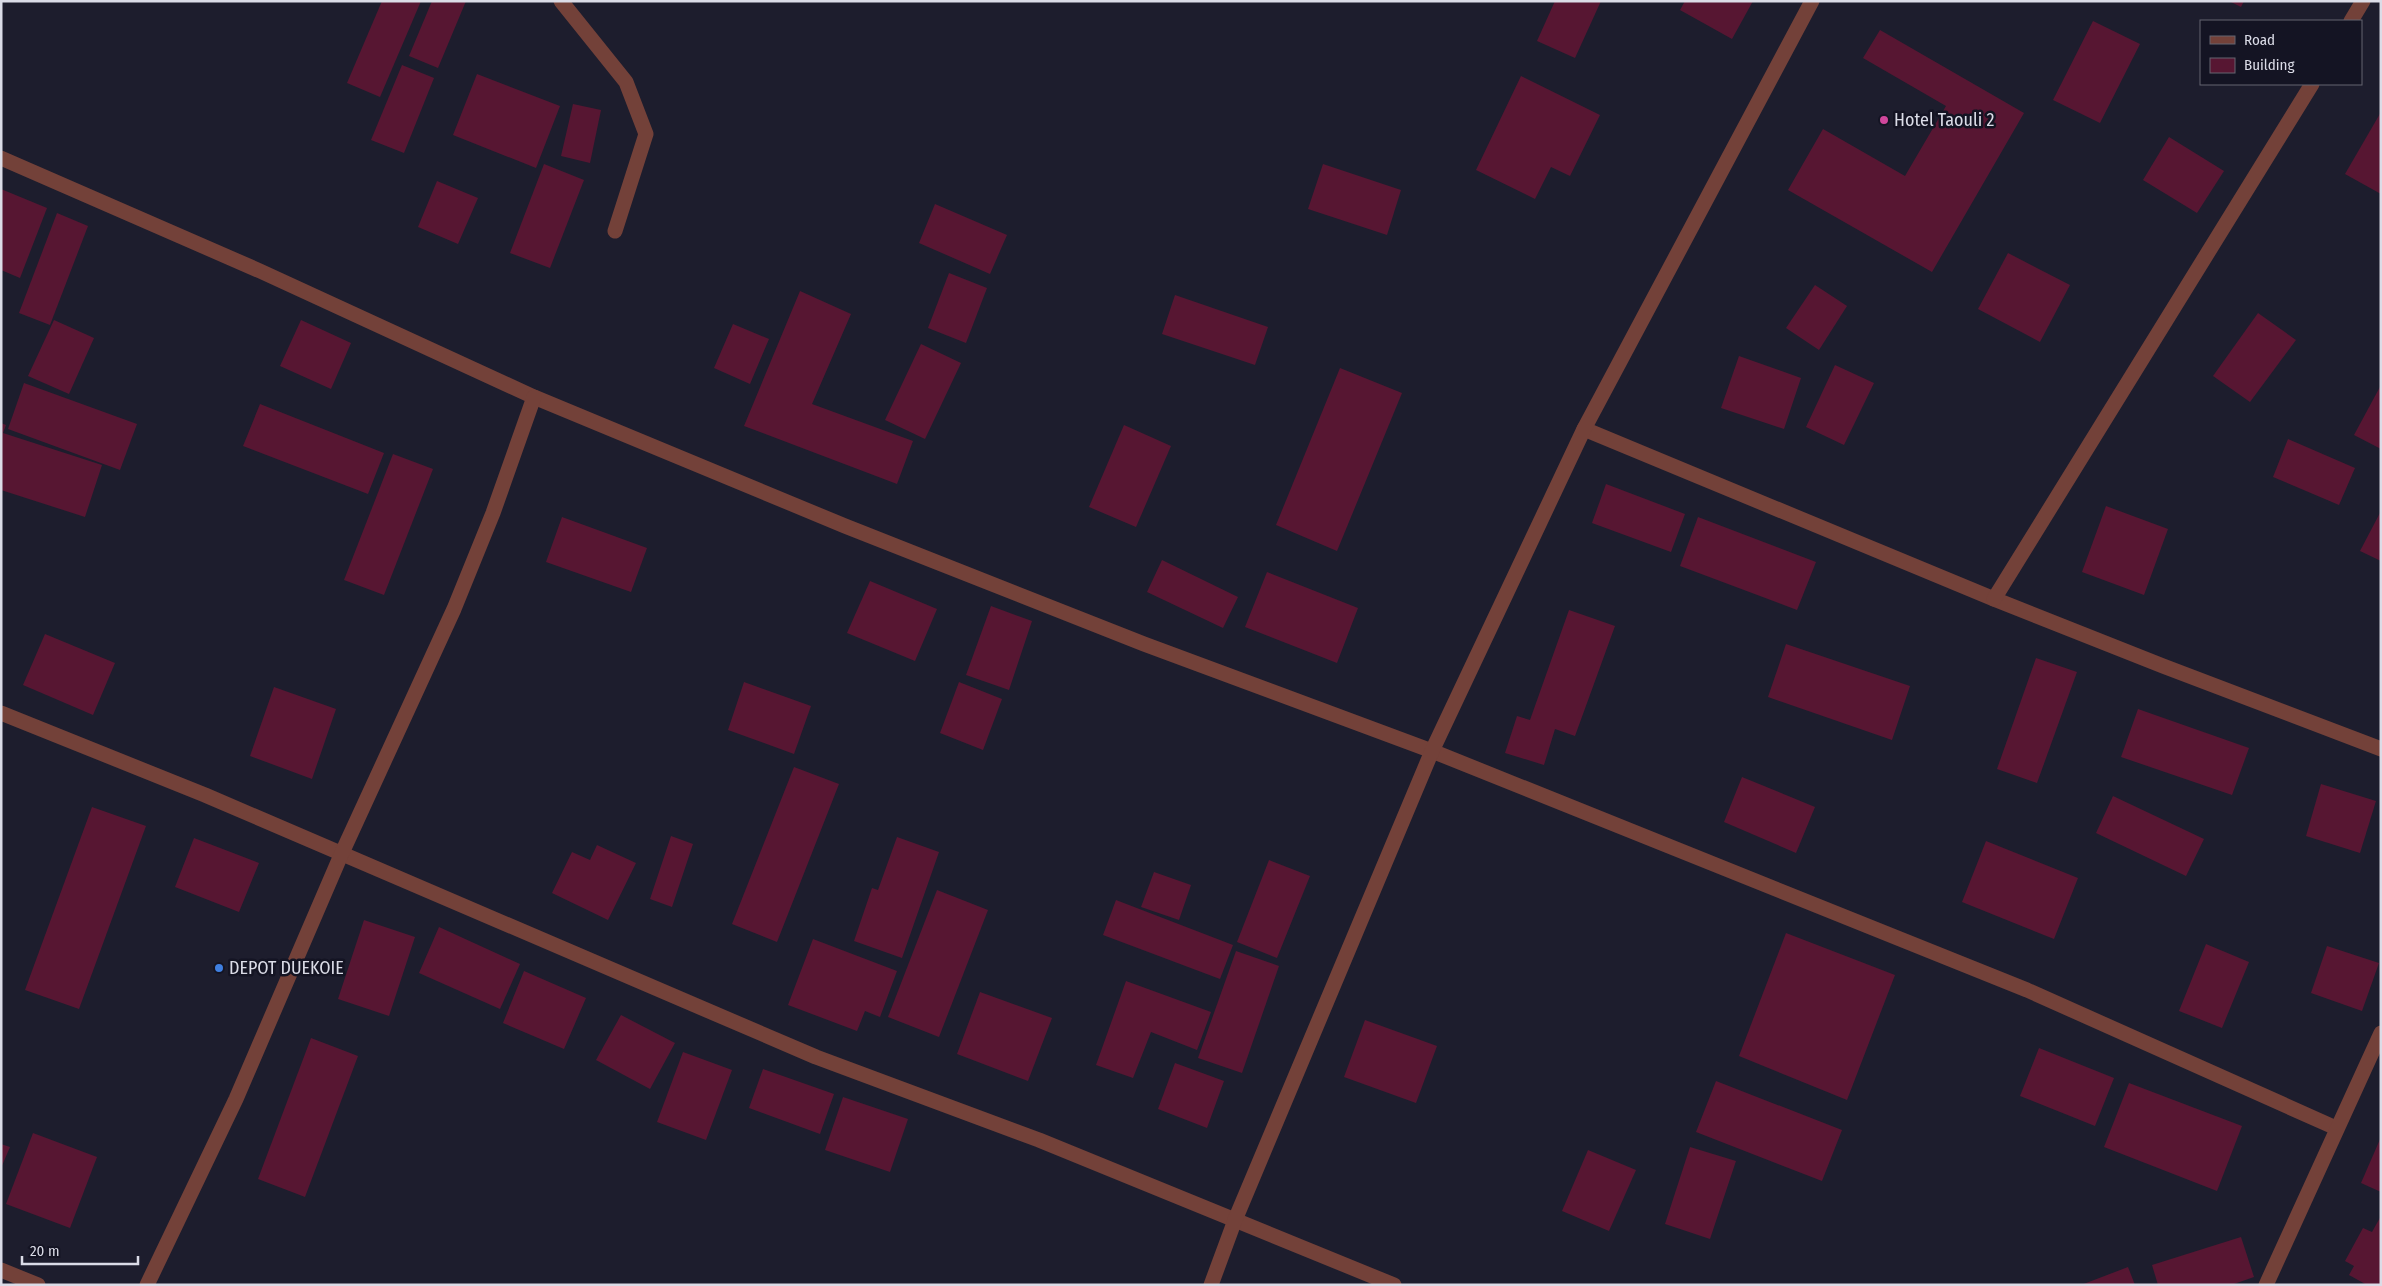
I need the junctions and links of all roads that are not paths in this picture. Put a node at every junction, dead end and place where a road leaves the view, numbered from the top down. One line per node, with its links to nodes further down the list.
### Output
1 (561, 1): 7 (street)
2 (1812, 1): 9 (street)
3 (2363, 1): 4 (street)
4 (2352, 20)
5 (2311, 85): 10 (street)
6 (1, 158): 8 (street)
7 (615, 231)
8 (534, 397): 13 (street); 14 (street)
9 (1584, 429): 10 (street); 13 (street)
10 (1994, 599): 12 (street)
11 (1, 713): 14 (street)
12 (2381, 749)
13 (1432, 751): 16 (street); 17 (street)
14 (340, 854): 17 (street); 20 (street)
15 (2381, 1033): 16 (street)
16 (2336, 1128): 23 (street)
17 (1235, 1220): 21 (street); 22 (street)
18 (1, 1270): 19 (street)
19 (38, 1285)
20 (147, 1285)
21 (1211, 1285)
22 (1394, 1285)
23 (2266, 1285)

